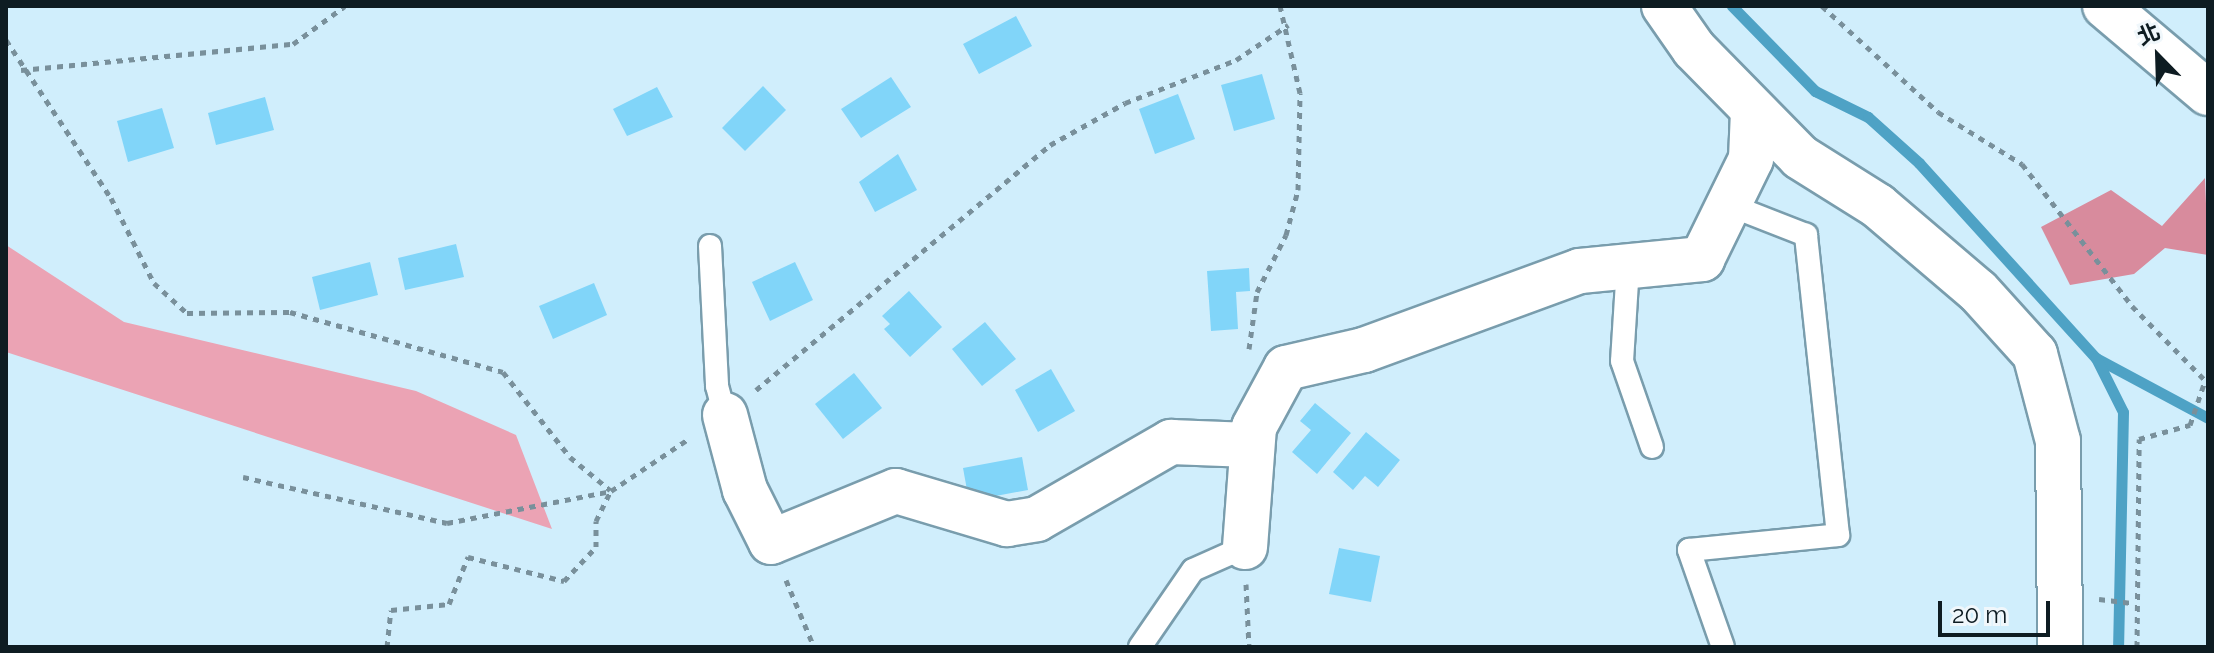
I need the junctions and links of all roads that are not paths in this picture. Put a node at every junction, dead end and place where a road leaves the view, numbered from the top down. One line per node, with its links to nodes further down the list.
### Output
1 (1664, 6): 4 (street)
2 (2132, 13): 3 (street)
3 (2208, 93)
4 (1753, 111): 5 (street); 14 (street)
5 (1732, 206): 7 (street); 13 (lane)
6 (710, 246): 8 (lane)
7 (1628, 266): 9 (street); 10 (lane)
8 (725, 415): 9 (street)
9 (1250, 445): 11 (street)
10 (1652, 447)
11 (1245, 547): 12 (lane)
12 (1140, 647)
13 (1723, 647)
14 (2060, 647)

